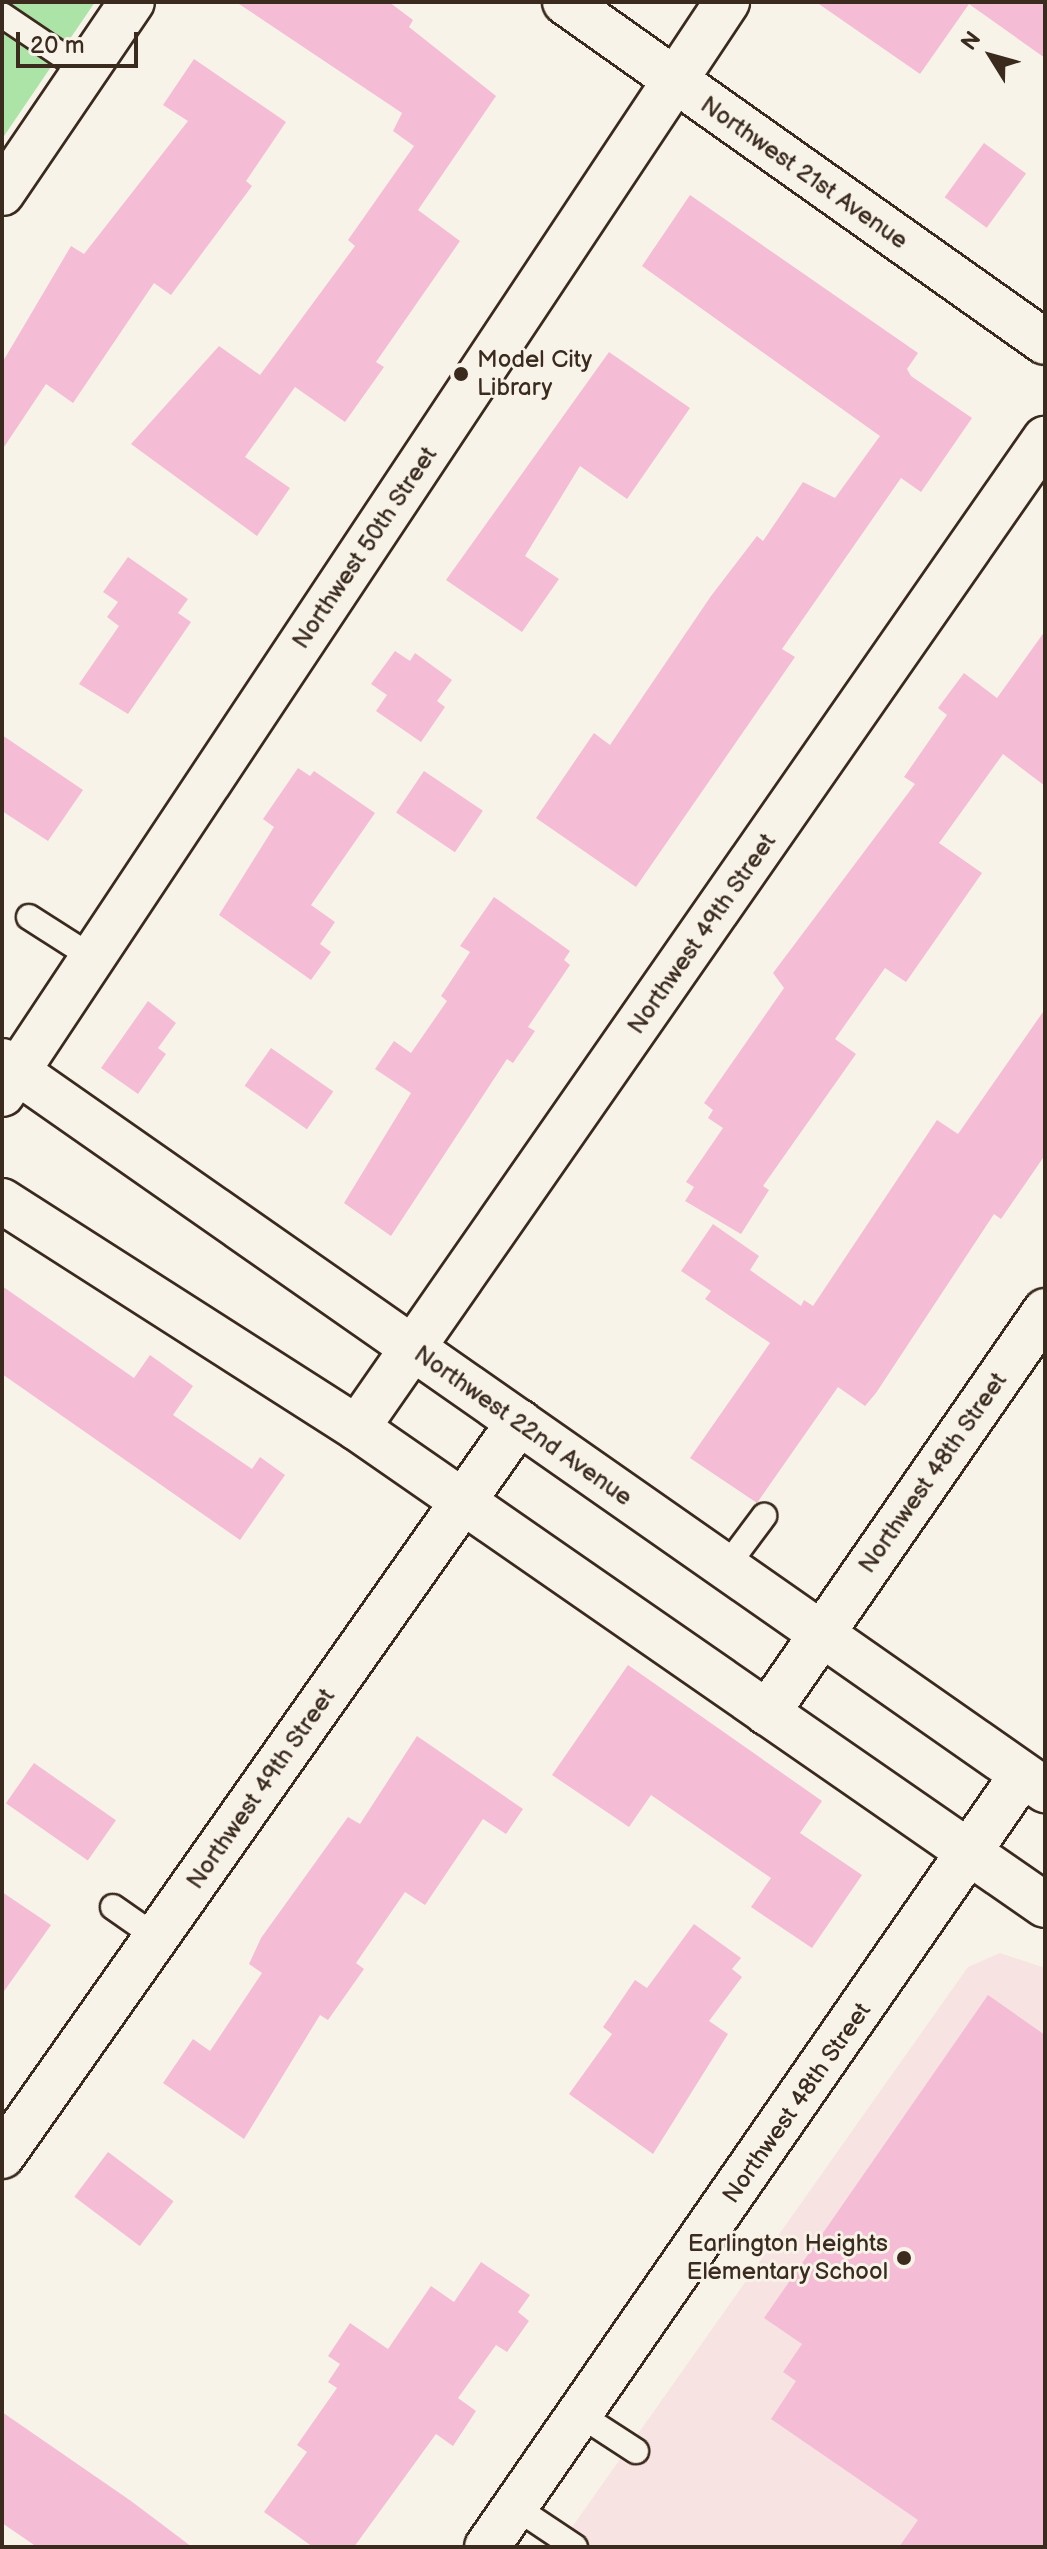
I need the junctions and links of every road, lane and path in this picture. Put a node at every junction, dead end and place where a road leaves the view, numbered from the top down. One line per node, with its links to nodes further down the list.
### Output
1 (132, 2): 5 (street)
2 (565, 2): 6 (street, Northwest 21st Avenue)
3 (727, 2): 6 (street, Northwest 50th Street)
4 (2, 15): 5 (lane)
5 (85, 71): 7 (street)
6 (674, 82): 8 (street, Northwest 21st Avenue); 11 (street, Northwest 50th Street)
7 (2, 193)
8 (1045, 342)
9 (1045, 439): 15 (street, Northwest 49th Street)
10 (29, 917): 11 (lane)
11 (93, 958): 12 (street, Northwest 50th Street)
12 (7, 1075): 15 (street, Northwest 22nd Avenue)
13 (2, 1201): 17 (street)
14 (1045, 1311): 21 (street, Northwest 48th Street)
15 (414, 1350): 16 (street, Northwest 22nd Avenue); 17 (street, Northwest 49th Street)
16 (519, 1422): 18 (street, Northwest 49th Street); 20 (street, Northwest 22nd Avenue)
17 (357, 1428): 18 (street)
18 (462, 1502): 22 (street); 27 (street, Northwest 49th Street)
19 (764, 1516): 20 (lane)
20 (726, 1567): 21 (street, Northwest 22nd Avenue)
21 (820, 1635): 22 (street, Northwest 48th Street); 23 (street, Northwest 22nd Avenue)
22 (767, 1713): 24 (street)
23 (1036, 1776): 24 (street, Northwest 48th Street)
24 (972, 1852): 25 (street); 29 (street, Northwest 48th Street)
25 (1045, 1905)
26 (113, 1907): 27 (lane)
27 (156, 1937): 28 (street, Northwest 49th Street)
28 (2, 2156)
29 (579, 2414): 30 (lane); 31 (street, Northwest 48th Street)
30 (636, 2451)
31 (515, 2507): 32 (street, Northwest 48th Street); 33 (lane)
32 (487, 2547)
33 (575, 2547)

